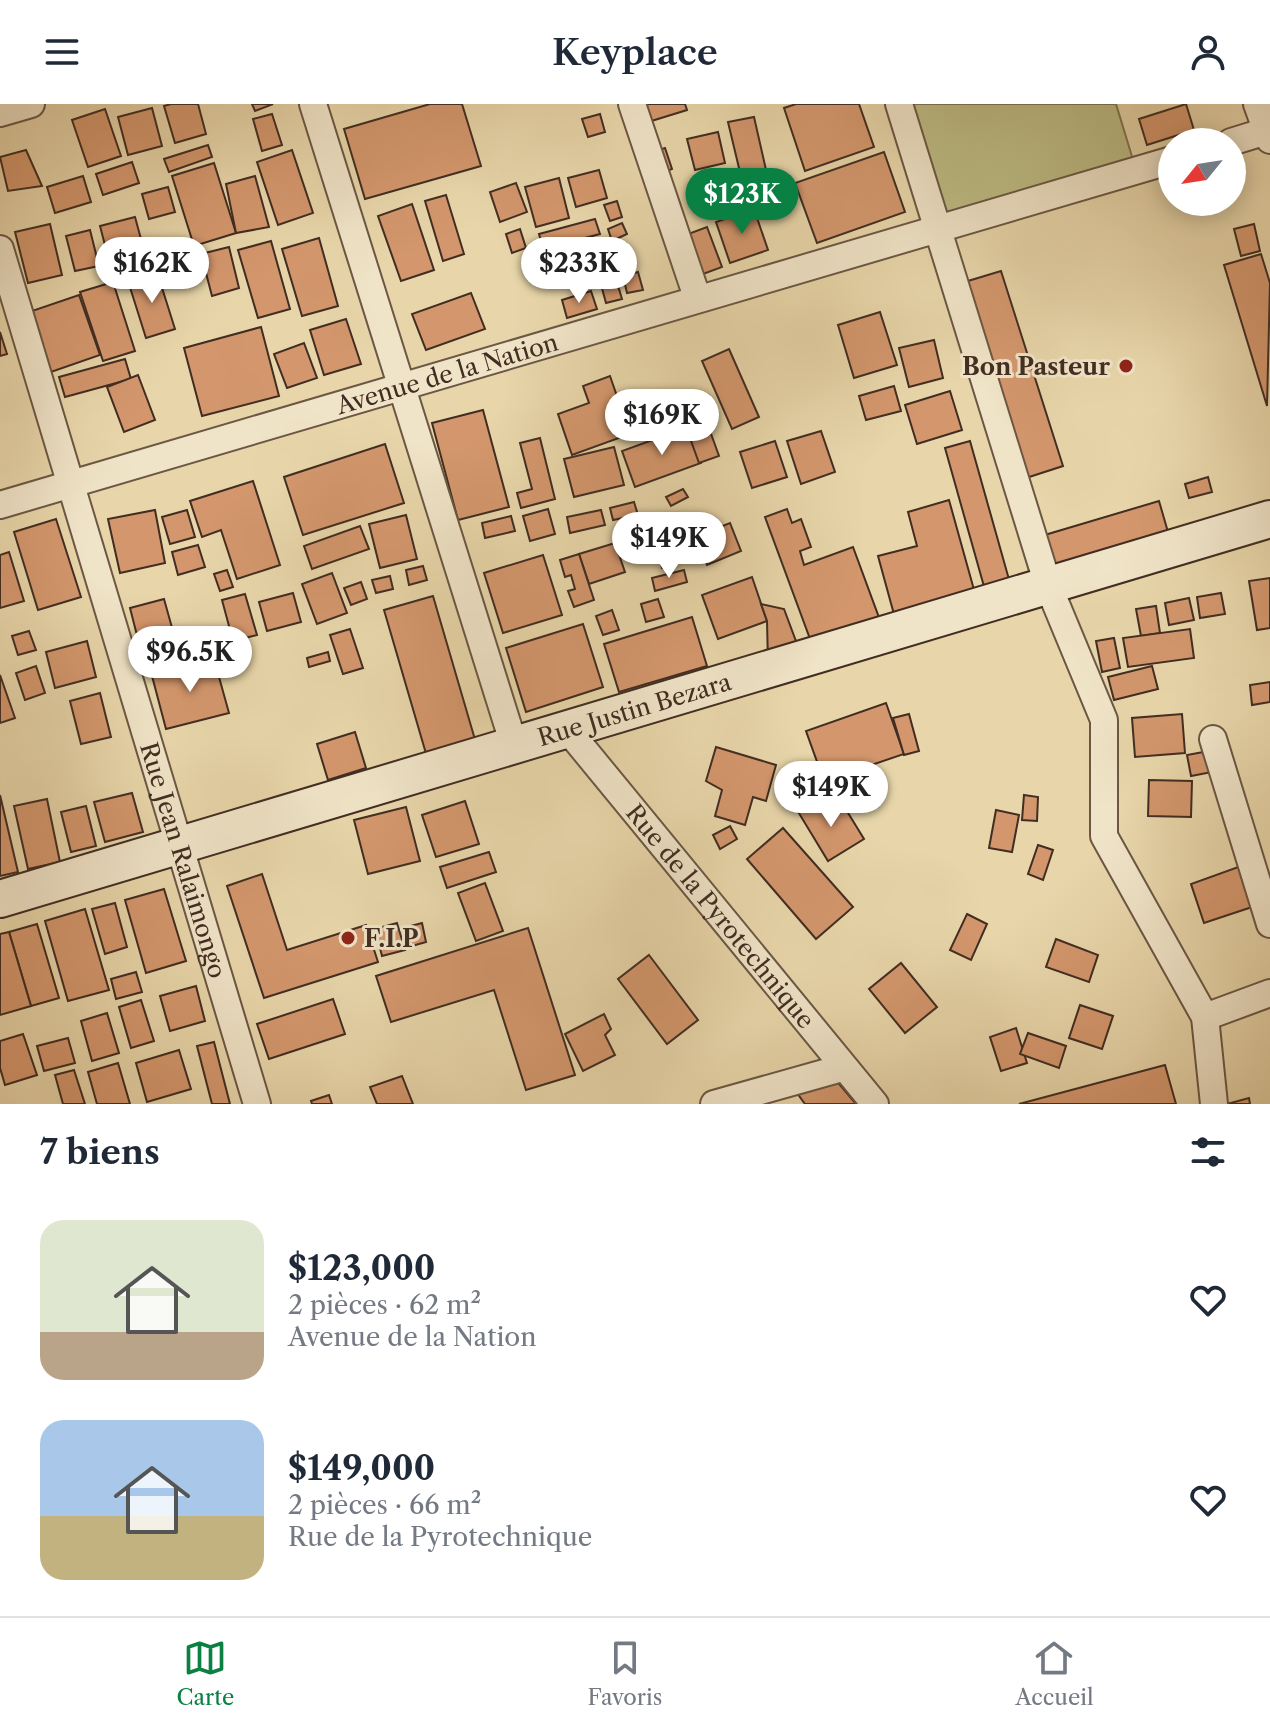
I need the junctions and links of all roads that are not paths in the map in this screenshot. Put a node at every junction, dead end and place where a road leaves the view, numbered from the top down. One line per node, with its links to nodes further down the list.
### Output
1 (31, 104): 6 (street)
2 (313, 104): 13 (street)
3 (632, 104): 12 (street)
4 (899, 104): 10 (street)
5 (1257, 104): 7 (street)
6 (0, 113)
7 (1269, 134): 8 (street)
8 (1246, 139)
9 (1158, 164): 10 (street, Avenue de la Nation)
10 (940, 231): 12 (street, Avenue de la Nation); 17 (street)
11 (0, 249): 14 (street, Rue Jean Ralaimongo)
12 (697, 297): 13 (street, Avenue de la Nation)
13 (403, 384): 14 (street, Avenue de la Nation); 20 (street)
14 (71, 484): 15 (street, Avenue de la Nation); 21 (street, Rue Jean Ralaimongo)
15 (0, 505)
16 (1270, 519): 17 (main road, Rue Justin Bezara)
17 (1048, 585): 18 (main road, Rue Justin Bezara); 25 (street)
18 (567, 729): 20 (main road, Rue Justin Bezara); 26 (street, Rue de la Pyrotechnique)
19 (1213, 739): 23 (street)
20 (514, 745): 21 (main road, Rue Justin Bezara)
21 (179, 845): 22 (main road, Rue Justin Bezara); 27 (street, Rue Jean Ralaimongo)
22 (0, 899)
23 (1270, 924)
24 (1270, 993): 25 (street)
25 (1205, 1017): 30 (street)
26 (842, 1068): 28 (street); 29 (street, Rue de la Pyrotechnique)
27 (257, 1104)
28 (714, 1104)
29 (875, 1104)
30 (1214, 1104)

